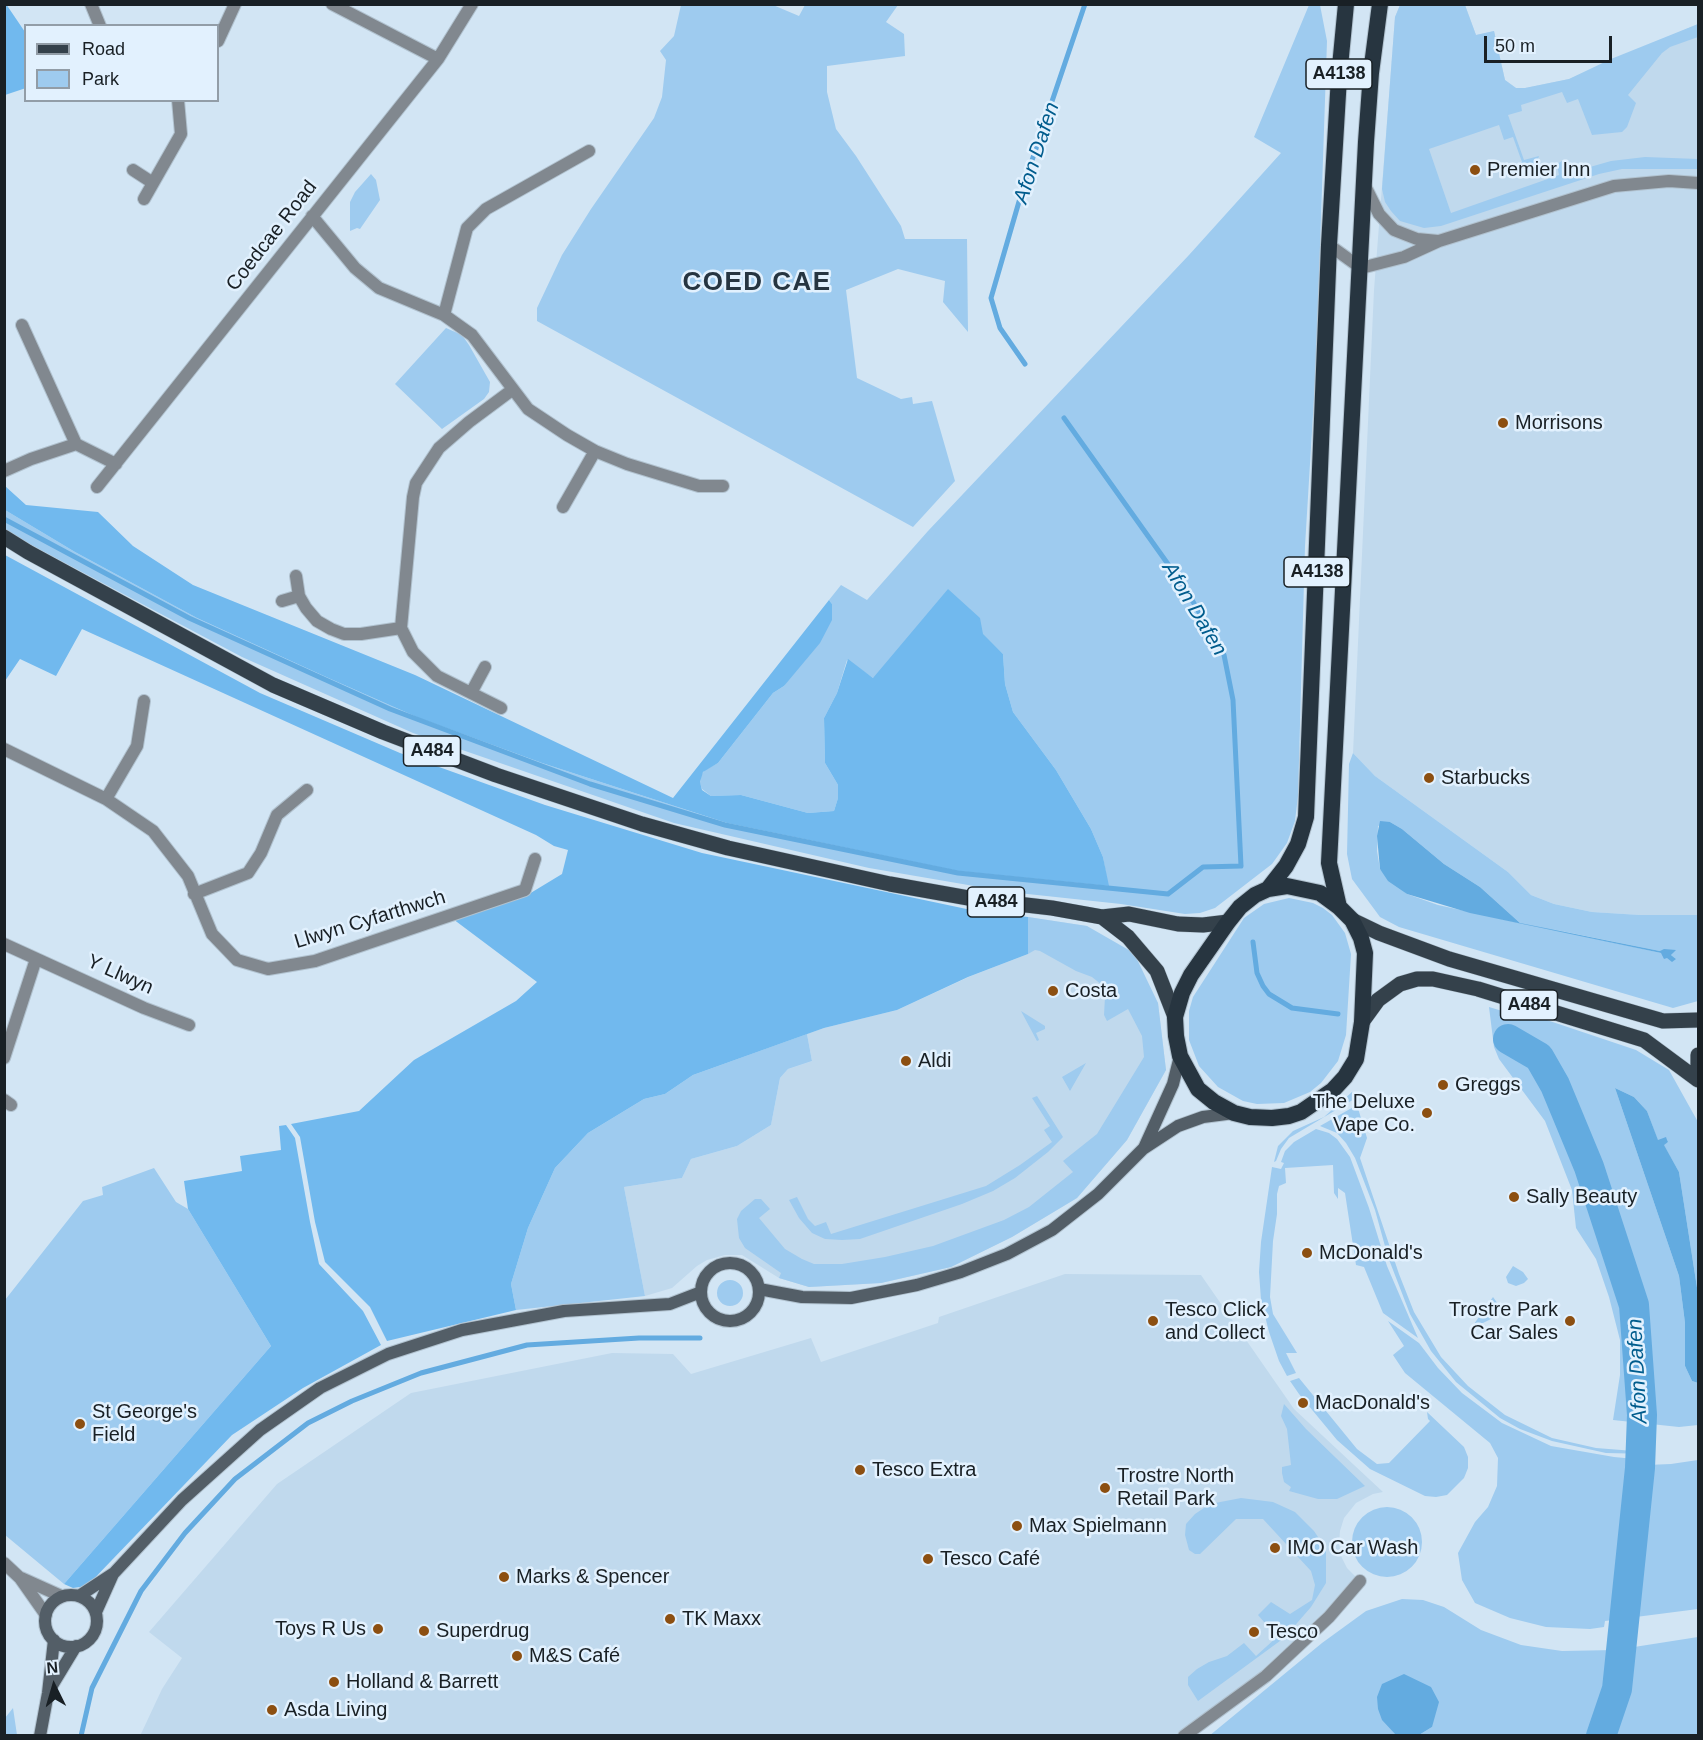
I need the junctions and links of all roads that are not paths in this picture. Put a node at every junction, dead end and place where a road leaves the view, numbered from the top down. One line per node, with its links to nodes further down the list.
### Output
1 (91, 4): 7 (street)
2 (235, 4): 8 (street)
3 (332, 4): 9 (street)
4 (472, 4): 9 (street, Coedcae Road)
5 (1346, 4): 19 (highway, A4138)
6 (1380, 4): 15 (highway, A4138)
7 (99, 24)
8 (219, 39)
9 (438, 59): 17 (street, Coedcae Road)
10 (178, 102): 13 (street)
11 (590, 151): 21 (street)
12 (133, 170): 13 (street)
13 (153, 183): 16 (street)
14 (1698, 183): 18 (street)
15 (1365, 186): 18 (street); 20 (highway, A4138)
16 (144, 199)
17 (312, 216): 21 (street); 26 (street, Coedcae Road)
18 (1439, 241): 20 (street)
19 (1329, 245): 20 (street); 44 (highway, A4138)
20 (1361, 268): 46 (highway, A4138)
21 (444, 315): 23 (street)
22 (22, 325): 24 (street)
23 (512, 390): 25 (street); 35 (street)
24 (76, 444): 26 (street); 27 (street)
25 (595, 451): 28 (street); 30 (street)
26 (116, 464): 29 (street, Coedcae Road)
27 (4, 471)
28 (723, 486)
29 (97, 487)
30 (563, 507)
31 (4, 537): 47 (main road, A484)
32 (296, 576): 33 (street)
33 (299, 596): 34 (street); 35 (street)
34 (282, 601)
35 (401, 628): 37 (street)
36 (485, 667): 37 (street)
37 (471, 693): 39 (street)
38 (144, 701): 42 (street)
39 (501, 708)
40 (4, 749): 42 (street, Llwyn Cyfarthwch)
41 (307, 790): 45 (street)
42 (106, 799): 45 (street, Llwyn Cyfarthwch)
43 (535, 859): 45 (street, Llwyn Cyfarthwch)
44 (1268, 889): 46 (highway); 49 (highway)
45 (194, 894)
46 (1339, 907): 48 (highway)
47 (1102, 917): 49 (main road, A484); 52 (main road, A484)
48 (1352, 921): 53 (main road, A484); 54 (highway)
49 (1228, 922): 52 (highway)
50 (4, 944): 51 (street, Y Llwyn)
51 (36, 959): 55 (street, Y Llwyn); 58 (street)
52 (1175, 1017): 57 (highway)
53 (1698, 1020)
54 (1362, 1022): 60 (main road, A484); 61 (highway)
55 (189, 1025)
56 (1698, 1055): 59 (main road)
57 (1180, 1056): 61 (highway); 62 (main road)
58 (4, 1059)
59 (1698, 1076)
60 (1698, 1080)
61 (1234, 1113): 62 (main road)
62 (1143, 1149): 63 (main road)
63 (759, 1289): 64 (main road); 64 (main road)
64 (701, 1292): 66 (main road)
65 (4, 1563): 67 (street)
66 (114, 1573): 70 (main road); 71 (main road)
67 (20, 1578): 69 (street); 72 (street)
68 (1359, 1581): 77 (street)
69 (61, 1596): 70 (main road); 72 (main road)
70 (79, 1596): 71 (main road)
71 (96, 1612): 74 (main road)
72 (46, 1615): 73 (main road)
73 (54, 1640): 74 (main road); 75 (main road)
74 (76, 1646): 75 (main road)
75 (48, 1693): 76 (main road)
76 (40, 1736)
77 (1184, 1736)

